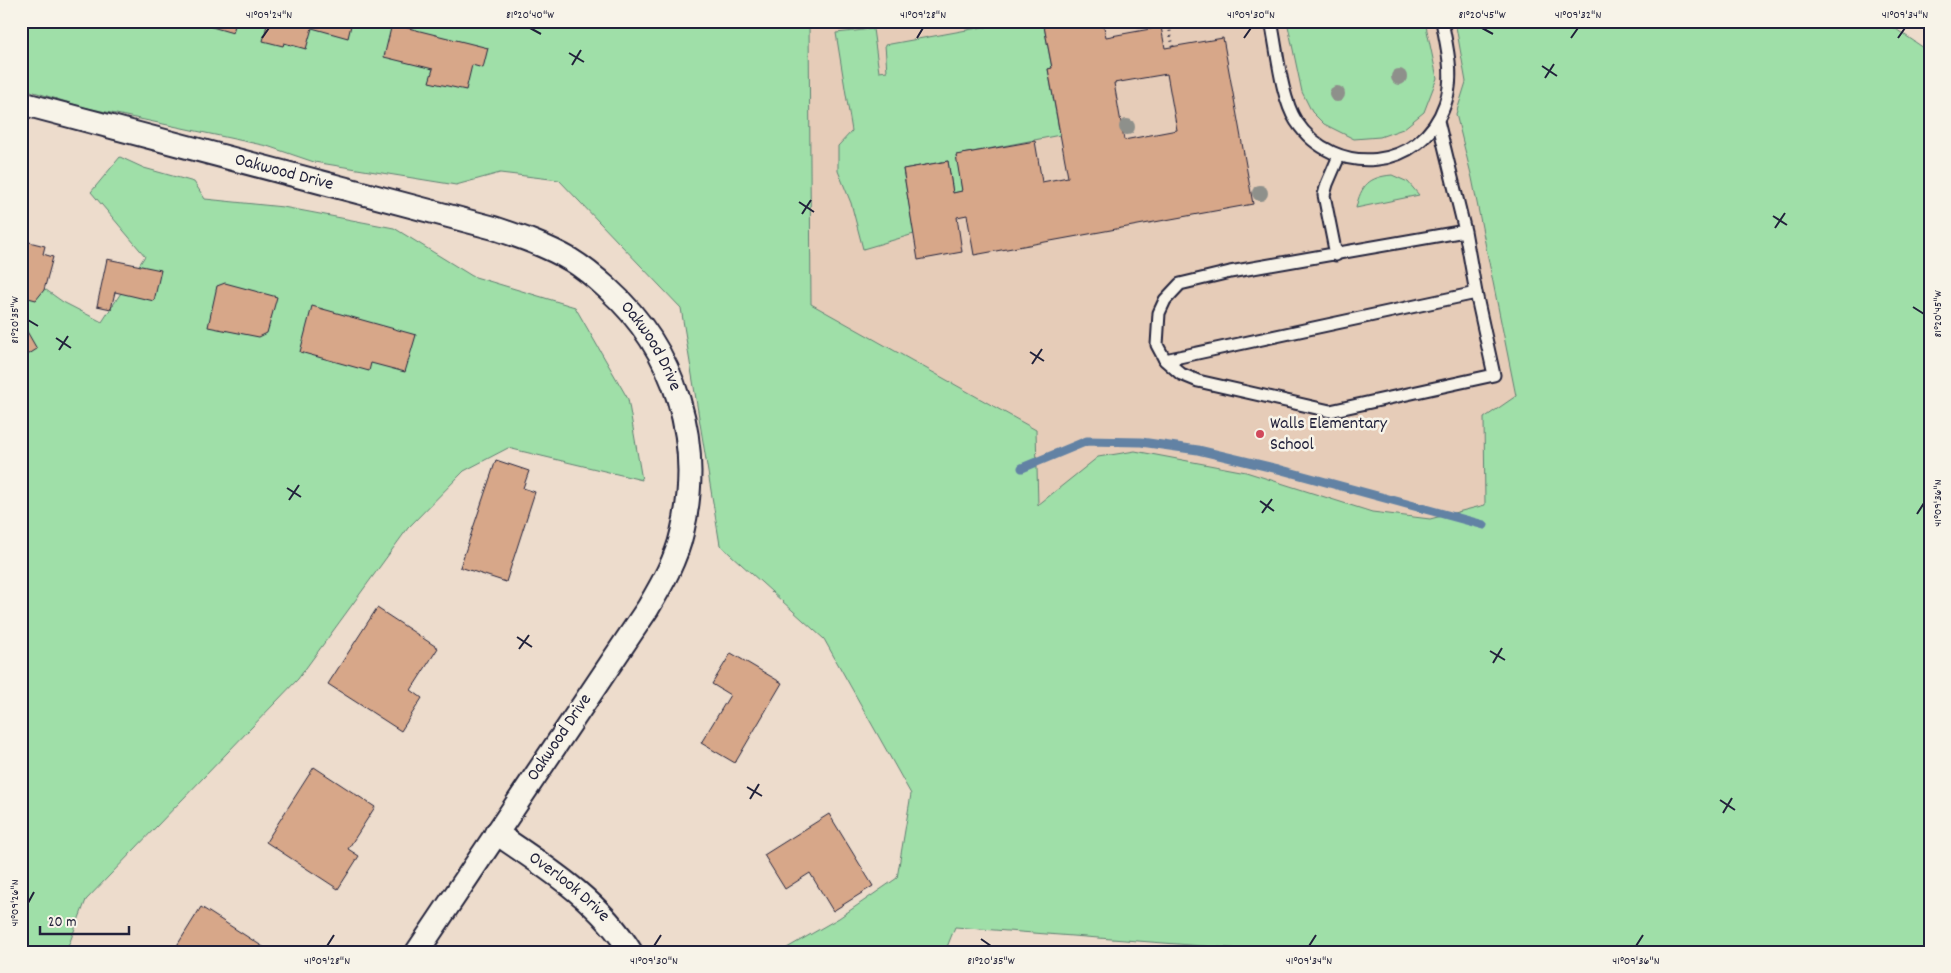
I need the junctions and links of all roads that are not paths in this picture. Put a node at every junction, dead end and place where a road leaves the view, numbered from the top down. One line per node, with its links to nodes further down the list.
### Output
1 (1271, 21): 5 (lane)
2 (1442, 21): 4 (lane)
3 (21, 102): 10 (street, Oakwood Drive)
4 (1438, 121): 5 (lane); 6 (lane)
5 (1339, 156): 7 (lane)
6 (1465, 231): 7 (lane); 8 (lane)
7 (1336, 255): 9 (lane)
8 (1476, 293): 9 (lane); 9 (lane)
9 (1166, 360)
10 (496, 833): 11 (street, Oakwood Drive); 12 (street, Overlook Drive)
11 (417, 952)
12 (631, 952)

